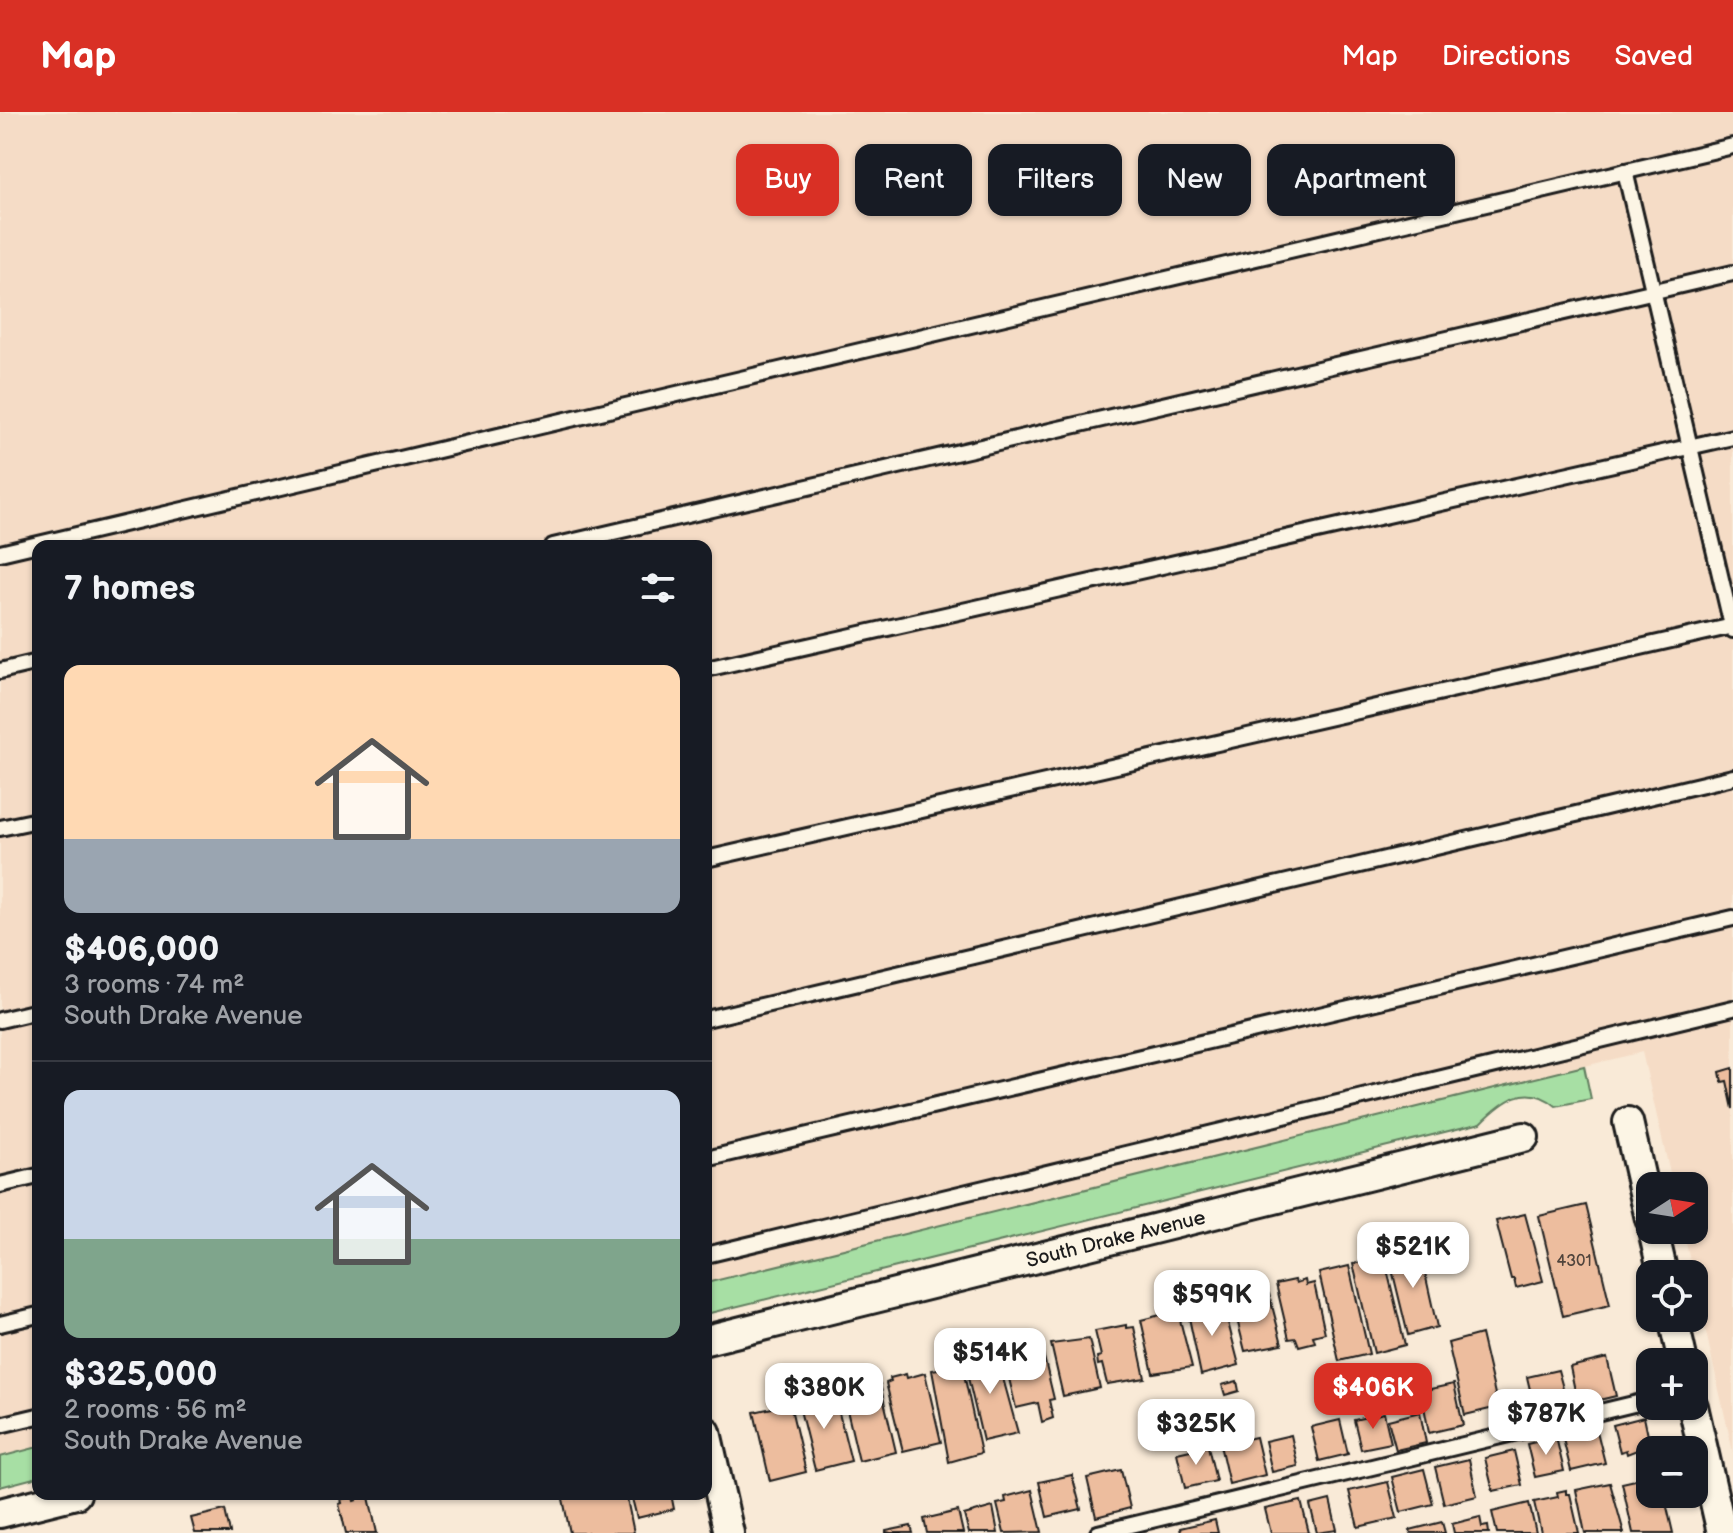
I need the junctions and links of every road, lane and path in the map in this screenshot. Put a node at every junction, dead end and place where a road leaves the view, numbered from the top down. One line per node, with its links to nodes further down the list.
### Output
1 (1733, 146): 2 (lane)
2 (1625, 171): 4 (lane); 7 (lane)
3 (1733, 273): 4 (lane)
4 (1653, 292): 6 (lane); 8 (lane)
5 (1733, 437): 6 (lane)
6 (1690, 448): 11 (lane); 13 (lane)
7 (55, 540)
8 (579, 540)
9 (32, 545): 10 (lane)
10 (0, 553)
11 (1733, 627): 18 (lane)
12 (32, 663): 14 (lane)
13 (712, 668)
14 (0, 671)
15 (1733, 777): 22 (lane)
16 (32, 821): 17 (lane)
17 (0, 828)
18 (712, 858)
19 (1733, 918): 26 (lane)
20 (1733, 1008): 30 (lane)
21 (32, 1012): 23 (lane)
22 (712, 1018)
23 (0, 1020)
24 (1628, 1122): 27 (street)
25 (1524, 1137): 33 (street, South Drake Avenue)
26 (712, 1158)
27 (1639, 1172)
28 (32, 1177): 29 (lane)
29 (0, 1185)
30 (712, 1254)
31 (32, 1316): 32 (lane)
32 (0, 1324)
33 (712, 1339)
34 (1636, 1403): 42 (lane)
35 (32, 1417): 37 (lane)
36 (1696, 1420): 43 (street)
37 (0, 1425)
38 (712, 1458): 41 (street)
39 (52, 1500): 40 (street)
40 (0, 1513)
41 (729, 1533)
42 (1098, 1533)
43 (1722, 1533)

